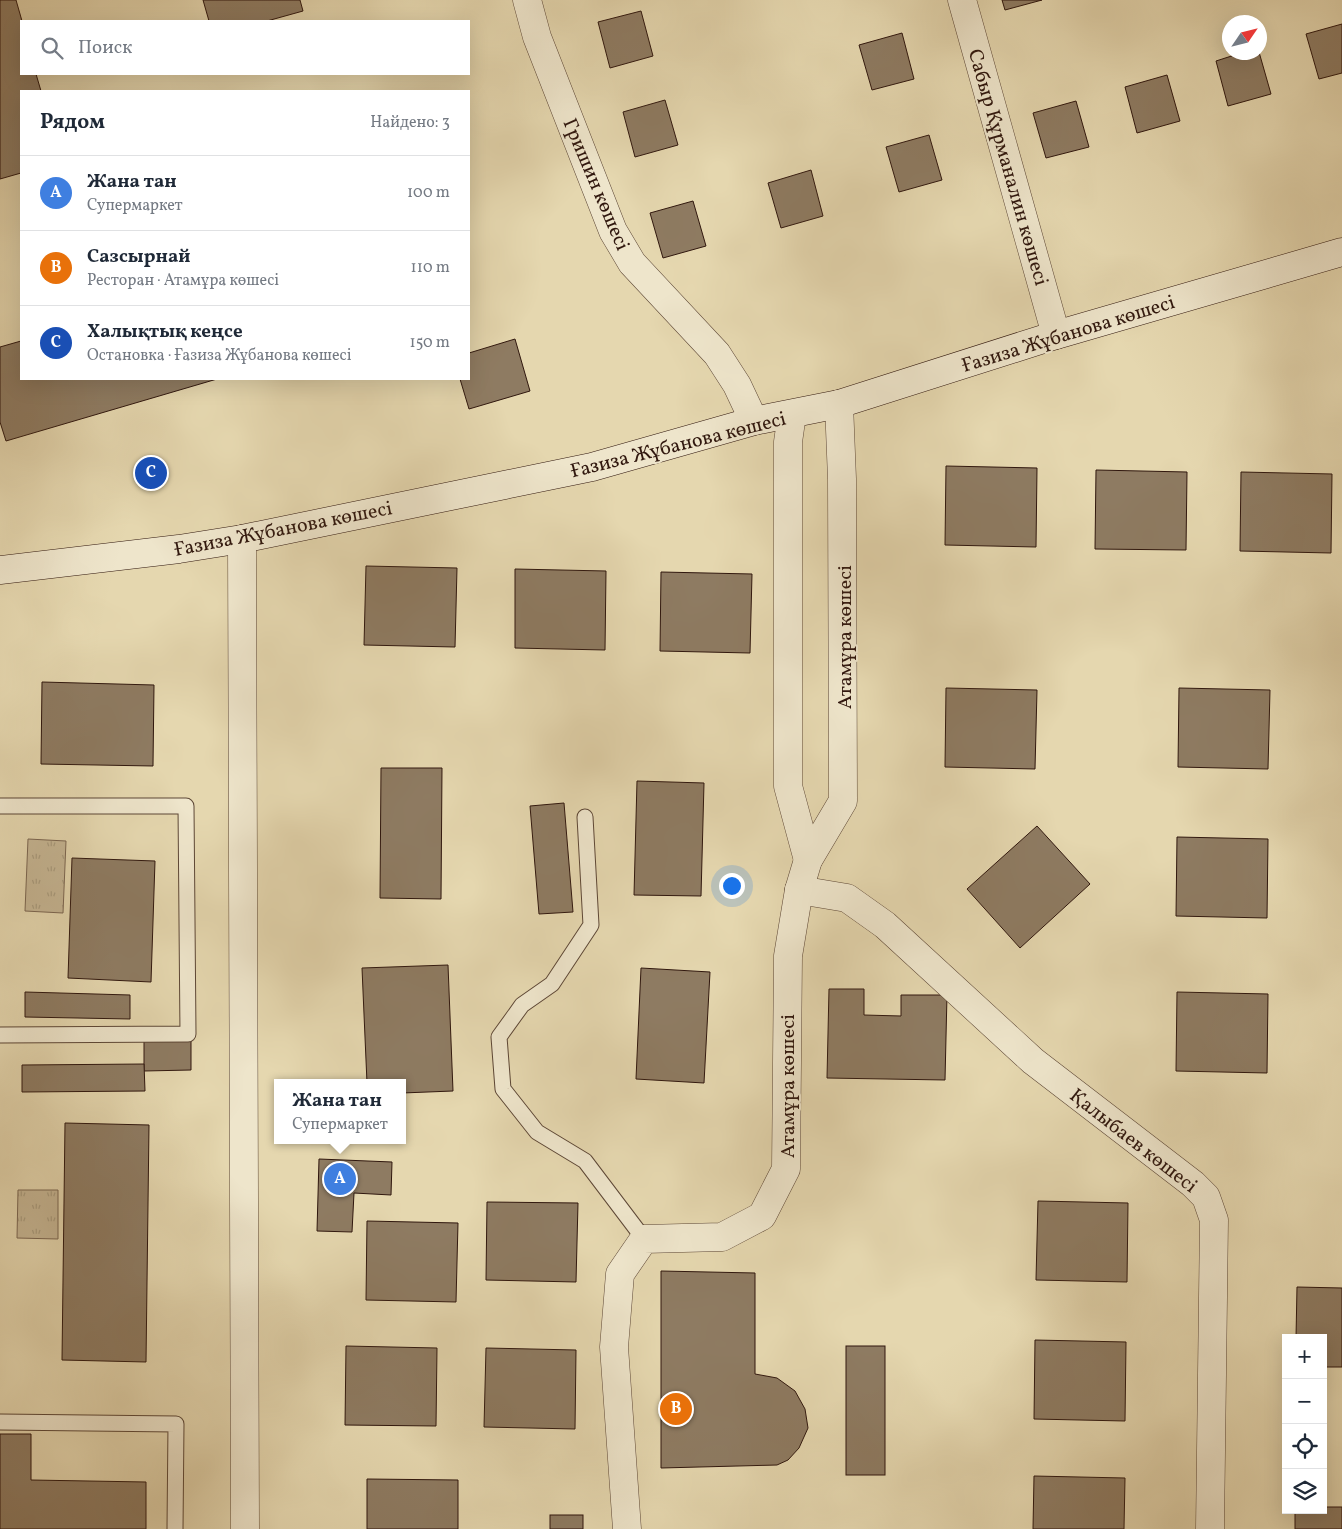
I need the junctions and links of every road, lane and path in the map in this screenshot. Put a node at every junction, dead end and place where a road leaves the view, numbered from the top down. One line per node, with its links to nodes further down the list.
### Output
1 (527, 0): 7 (street, Гришин көшесі)
2 (962, 0): 4 (street, Сабыр Құрманалин көшесі)
3 (1342, 252): 4 (street, Ғазиза Жұбанова көшесі)
4 (1056, 335): 5 (street, Ғазиза Жұбанова көшесі)
5 (839, 404): 6 (street, Ғазиза Жұбанова көшесі); 12 (street, Атамұра көшесі)
6 (792, 414): 7 (street, Ғазиза Жұбанова көшесі); 12 (street)
7 (754, 421): 8 (street, Ғазиза Жұбанова көшесі)
8 (242, 539): 9 (street, Ғазиза Жұбанова көшесі); 18 (street)
9 (0, 570)
10 (0, 806): 14 (lane)
11 (585, 817): 15 (lane)
12 (808, 860): 13 (street, Атамұра көшесі)
13 (799, 890): 15 (street, Атамұра көшесі); 20 (street, Қалыбаев көшесі)
14 (0, 1034)
15 (644, 1239): 19 (street)
16 (0, 1422): 17 (lane)
17 (175, 1529)
18 (245, 1529)
19 (628, 1529)
20 (1210, 1529)

